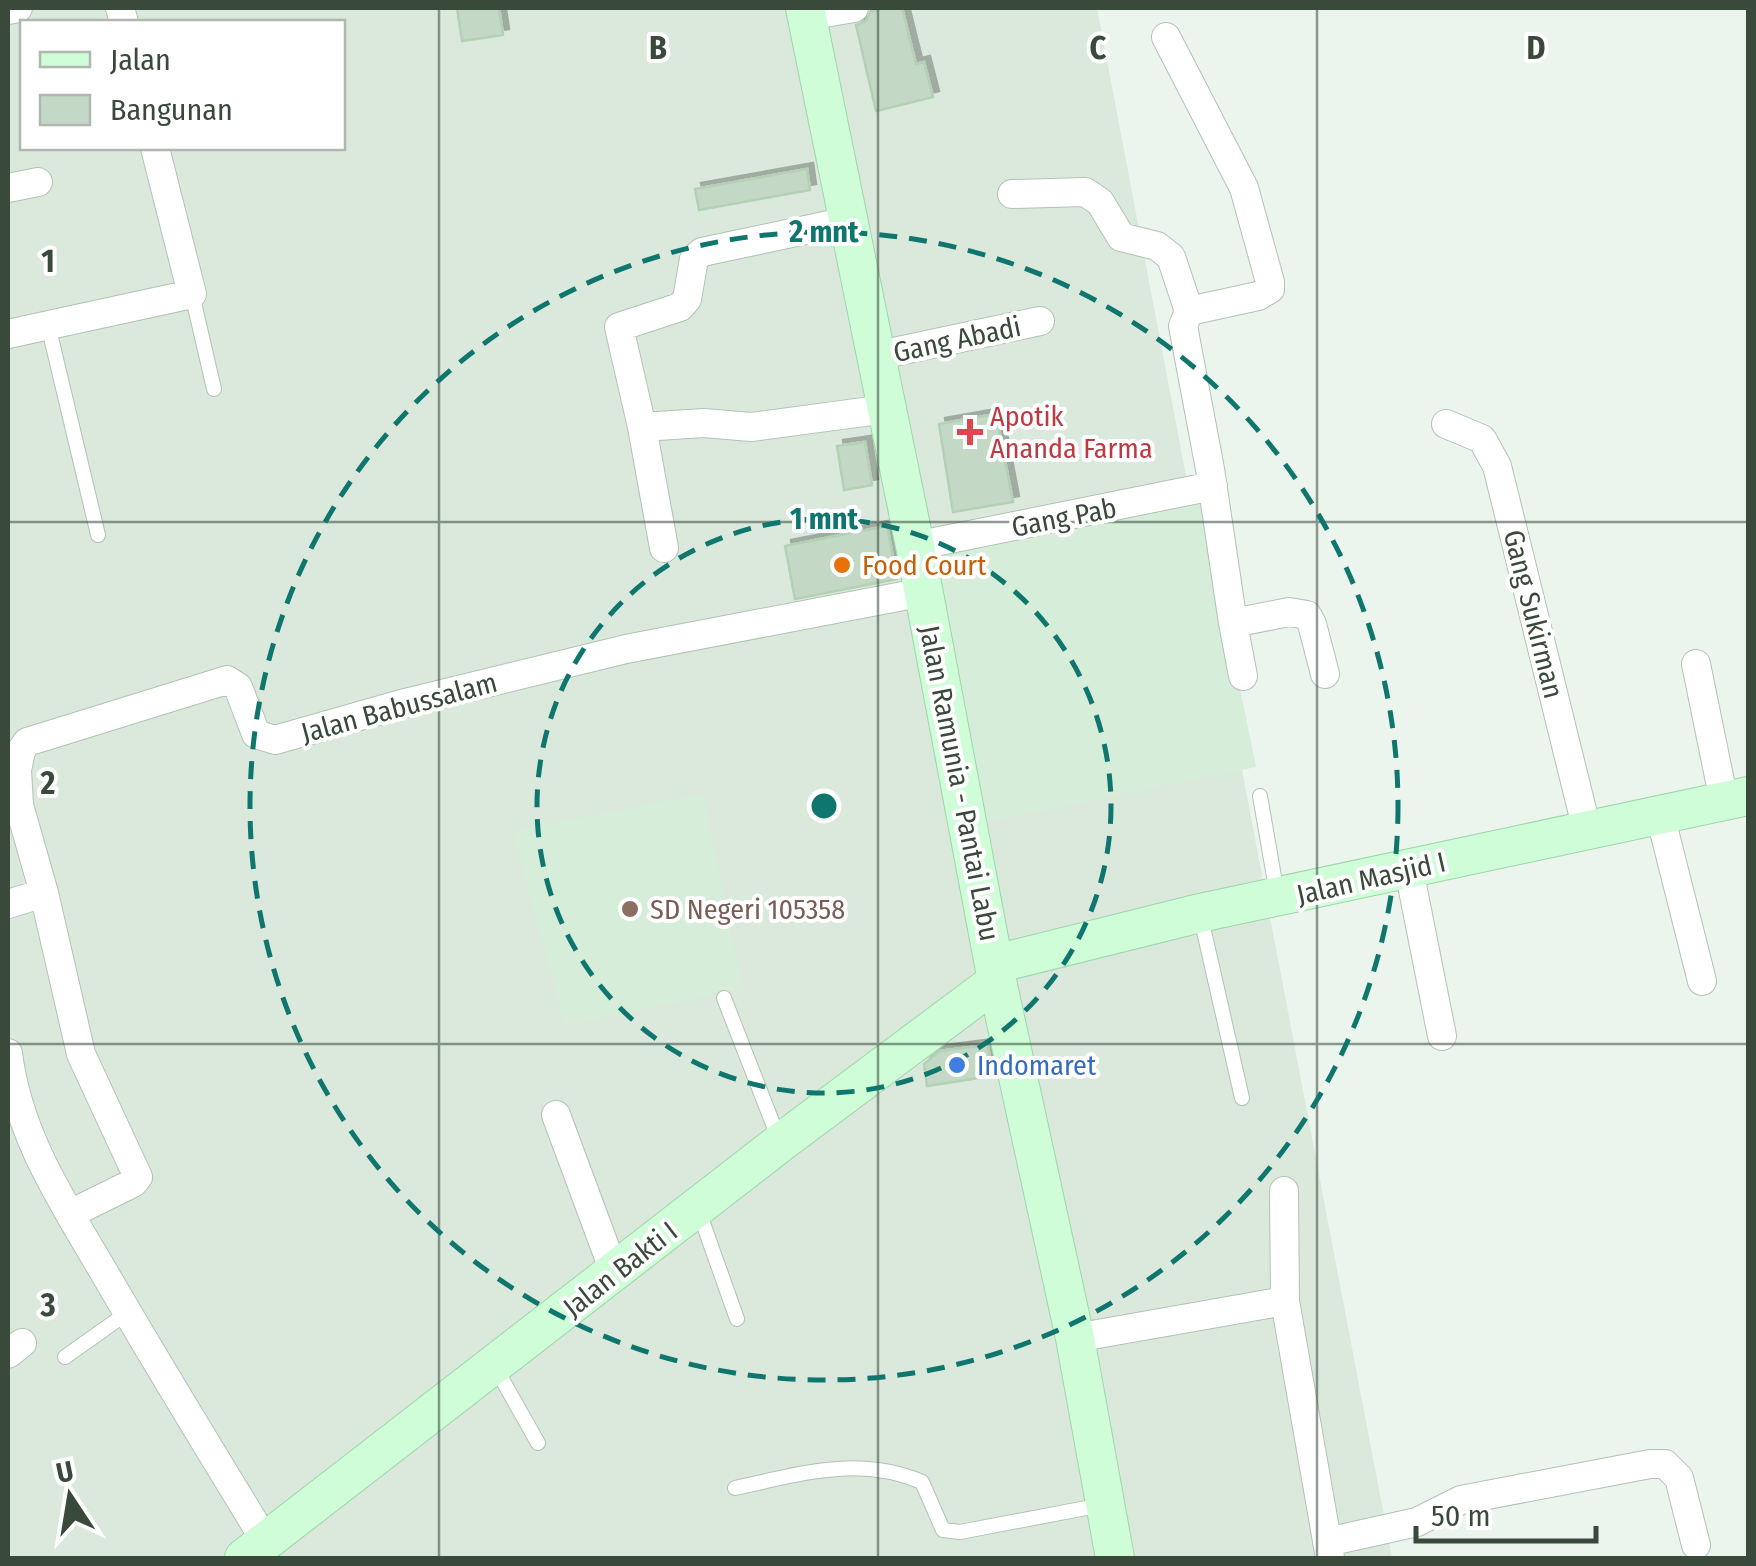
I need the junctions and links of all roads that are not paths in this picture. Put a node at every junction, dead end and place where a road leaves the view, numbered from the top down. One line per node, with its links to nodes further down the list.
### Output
1 (18, 8): 3 (street)
2 (854, 8): 4 (street)
3 (8, 10)
4 (806, 12): 10 (main road, Jalan Ramunia - Pantai Labu)
5 (1166, 37): 12 (street)
6 (156, 150): 11 (street)
7 (38, 182): 8 (street)
8 (8, 188)
9 (1012, 194): 12 (street)
10 (848, 221): 16 (main road, Jalan Ramunia - Pantai Labu); 20 (street)
11 (192, 294): 14 (street); 17 (lane)
12 (1189, 311): 21 (street)
13 (1040, 322): 16 (street, Gang Abadi)
14 (48, 325): 15 (street); 22 (lane)
15 (8, 334)
16 (875, 356): 18 (main road, Jalan Ramunia - Pantai Labu)
17 (214, 388)
18 (886, 408): 20 (street); 23 (main road, Jalan Ramunia - Pantai Labu)
19 (1446, 424): 33 (street, Gang Sukirman)
20 (642, 427): 24 (street)
21 (1213, 486): 23 (street, Gang Pab); 26 (street)
22 (98, 536)
23 (915, 546): 25 (main road, Jalan Ramunia - Pantai Labu)
24 (664, 548)
25 (924, 592): 35 (street, Jalan Babussalam); 39 (main road, Jalan Ramunia - Pantai Labu)
26 (1233, 623): 28 (street); 29 (street)
27 (1696, 664): 31 (street)
28 (1324, 674)
29 (1242, 676)
30 (1260, 796): 36 (lane)
31 (1736, 799): 32 (main road, Jalan Masjid I)
32 (1660, 815): 33 (main road, Jalan Masjid I); 40 (street)
33 (1587, 830): 34 (main road, Jalan Masjid I)
34 (1409, 870): 36 (main road, Jalan Masjid I); 42 (street)
35 (44, 893): 37 (street); 49 (street, Jalan Babussalam)
36 (1278, 899): 38 (main road, Jalan Masjid I)
37 (8, 904)
38 (1200, 914): 39 (main road, Jalan Masjid I); 44 (lane)
39 (996, 972): 46 (main road, Jalan Bakti I); 54 (main road, Jalan Ramunia - Pantai Labu)
40 (1702, 981)
41 (724, 998): 46 (lane)
42 (1442, 1036)
43 (8, 1053): 49 (street)
44 (1242, 1098)
45 (556, 1116): 50 (street)
46 (780, 1143): 48 (main road, Jalan Bakti I)
47 (1284, 1190): 51 (street)
48 (698, 1208): 50 (main road, Jalan Bakti I); 53 (lane)
49 (70, 1214): 52 (street)
50 (615, 1274): 56 (main road, Jalan Bakti I)
51 (1284, 1301): 54 (street); 62 (street)
52 (128, 1313): 55 (lane); 61 (street)
53 (737, 1319)
54 (1075, 1338): 59 (main road, Jalan Ramunia - Pantai Labu)
55 (65, 1357)
56 (494, 1366): 57 (lane); 61 (main road, Jalan Bakti I)
57 (538, 1443)
58 (736, 1488): 59 (lane)
59 (1103, 1504): 63 (main road, Jalan Ramunia - Pantai Labu)
60 (1696, 1545): 62 (street)
61 (255, 1550)
62 (1328, 1550)
63 (1115, 1558)

